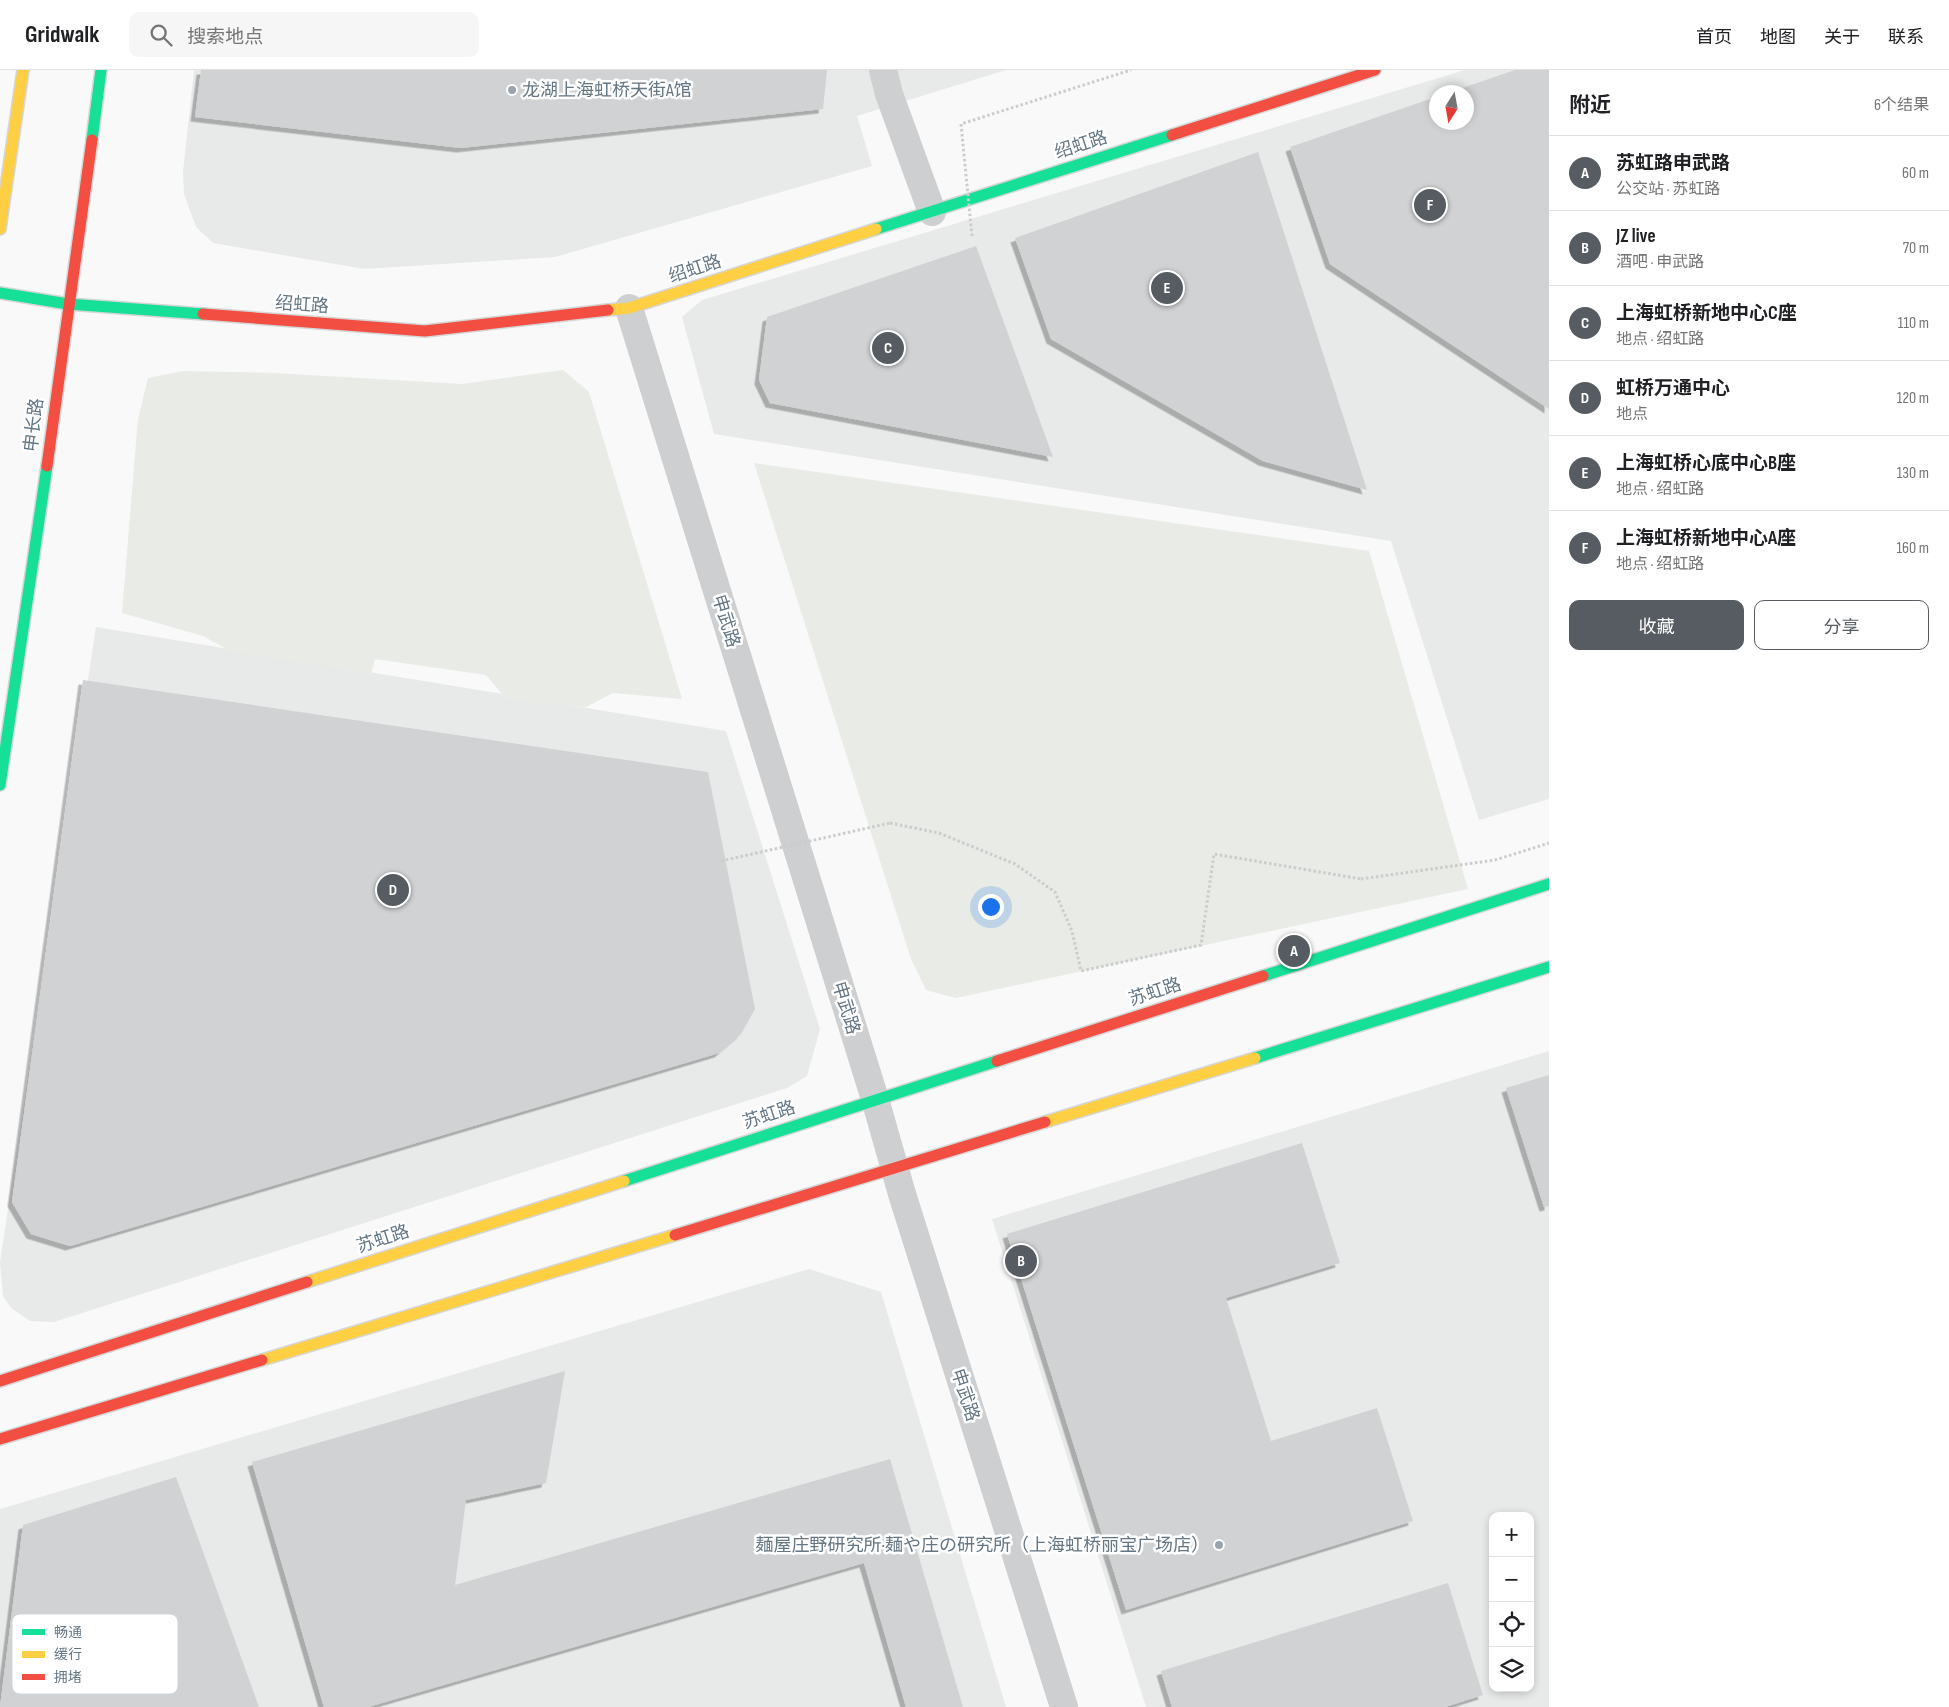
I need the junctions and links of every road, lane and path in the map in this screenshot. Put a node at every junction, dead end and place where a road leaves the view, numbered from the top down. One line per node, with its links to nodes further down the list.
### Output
1 (23, 70): 7 (main road)
2 (101, 70): 10 (main road, 申长路)
3 (883, 70): 6 (street)
4 (1131, 70): 8 (path, bridge)
5 (1375, 70): 6 (main road, 绍虹路)
6 (932, 212): 11 (main road, 绍虹路)
7 (0, 229)
8 (972, 236)
9 (0, 293): 10 (main road, 绍虹路)
10 (68, 304): 11 (main road, 绍虹路); 12 (main road, 申长路)
11 (629, 308): 17 (street, 申武路)
12 (0, 785)
13 (1549, 843): 14 (path, bridge)
14 (721, 861)
15 (1549, 884): 17 (main road, 苏虹路)
16 (1549, 967): 18 (main road)
17 (875, 1099): 18 (street, 申武路); 19 (main road, 苏虹路)
18 (894, 1168): 20 (main road); 21 (street, 申武路)
19 (0, 1381)
20 (0, 1439)
21 (1064, 1707)

